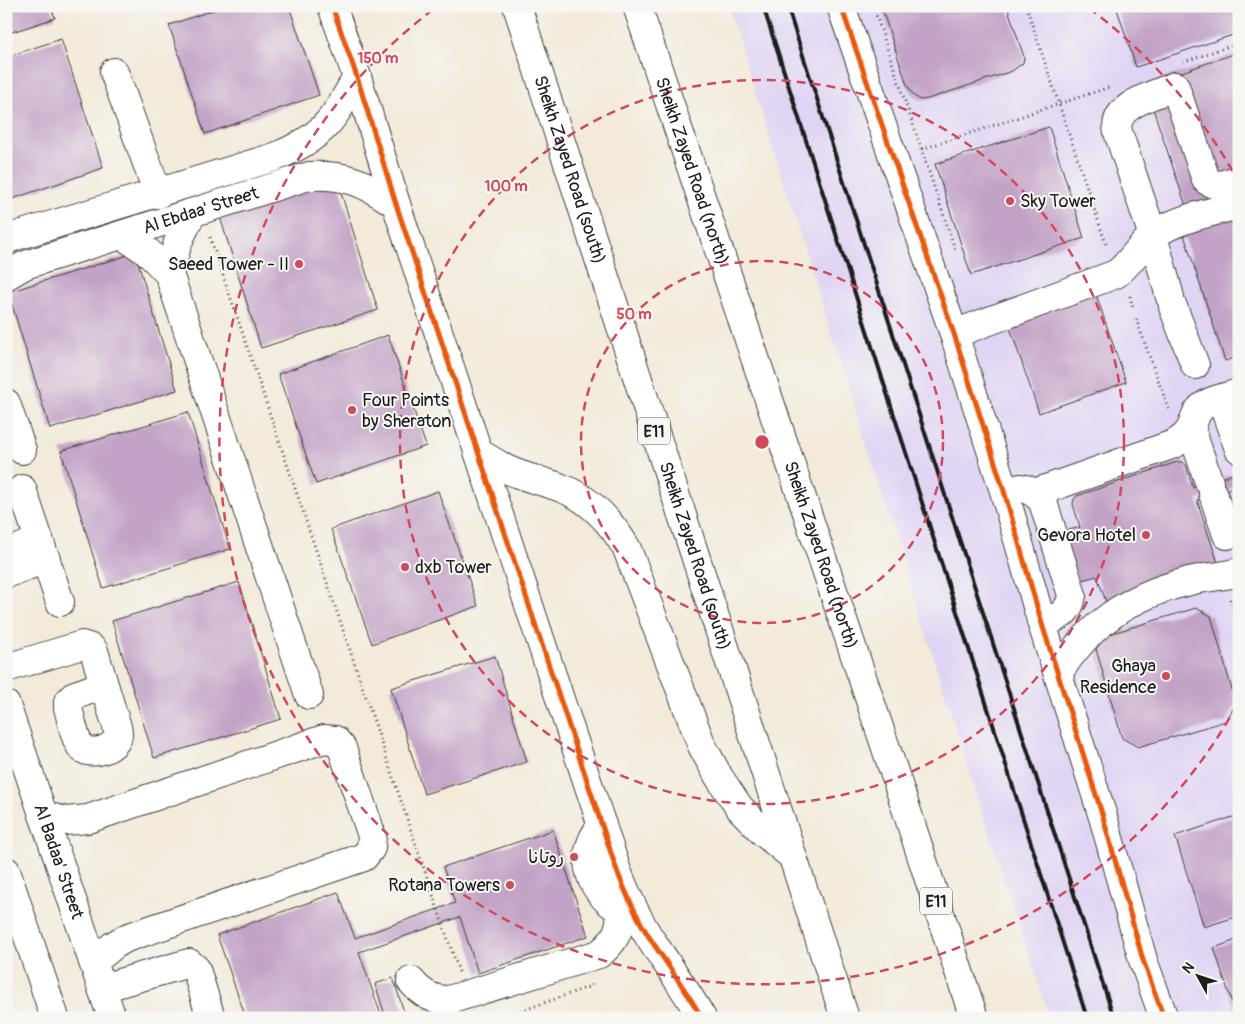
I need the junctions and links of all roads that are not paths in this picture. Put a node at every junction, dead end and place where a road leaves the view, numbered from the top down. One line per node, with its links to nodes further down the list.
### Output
1 (332, 6): 6 (main road)
2 (517, 6): 43 (main road, Sheikh Zayed Road (south) / E11)
3 (637, 6): 53 (main road, Sheikh Zayed Road (north) / E11)
4 (844, 8): 17 (main road)
5 (114, 72): 8 (main road)
6 (357, 77): 8 (main road, Al Ebdaa' Street); 9 (main road)
7 (1239, 179): 13 (main road)
8 (158, 194): 14 (main road, Al Ebdaa' Street)
9 (396, 204): 11 (main road, Al Ebdaa' Street); 24 (main road)
10 (1239, 205): 13 (main road)
11 (197, 212): 12 (main road, Al Ebdaa' Street); 15 (main road)
12 (122, 235): 15 (main road); 16 (main road, Al Ebdaa' Street)
13 (1153, 236): 17 (main road); 18 (main road)
14 (8, 238)
15 (169, 274): 40 (main road)
16 (6, 276)
17 (954, 334): 26 (main road)
18 (1195, 365)
19 (1230, 396): 21 (main road); 23 (main road)
20 (6, 403): 22 (main road)
21 (1191, 429): 27 (main road); 28 (main road)
22 (19, 445)
23 (1239, 450)
24 (479, 453): 43 (main road); 45 (main road)
25 (22, 490): 29 (main road)
26 (1004, 491): 27 (main road); 34 (main road)
27 (1035, 493): 34 (main road)
28 (1227, 535)
29 (43, 550): 30 (main road); 32 (main road); 33 (main road)
30 (6, 554)
31 (1239, 572): 37 (main road)
32 (6, 574)
33 (60, 602)
34 (1042, 624): 37 (main road)
35 (95, 654): 36 (main road); 38 (main road); 39 (main road)
36 (6, 668)
37 (1058, 674): 54 (main road)
38 (6, 680)
39 (104, 685)
40 (309, 695)
41 (6, 705): 42 (main road, Al Badaa' Street)
42 (42, 815): 46 (main road, Al Badaa' Street); 46 (main road)
43 (792, 856): 52 (main road, Sheikh Zayed Road (south) / E11)
44 (6, 871): 49 (main road)
45 (630, 915): 47 (main road); 51 (main road)
46 (93, 962): 48 (main road, Al Badaa' Street)
47 (411, 981)
48 (107, 1002): 50 (main road)
49 (55, 1018)
50 (211, 1018)
51 (702, 1018)
52 (845, 1018)
53 (974, 1018)
54 (1164, 1018)

